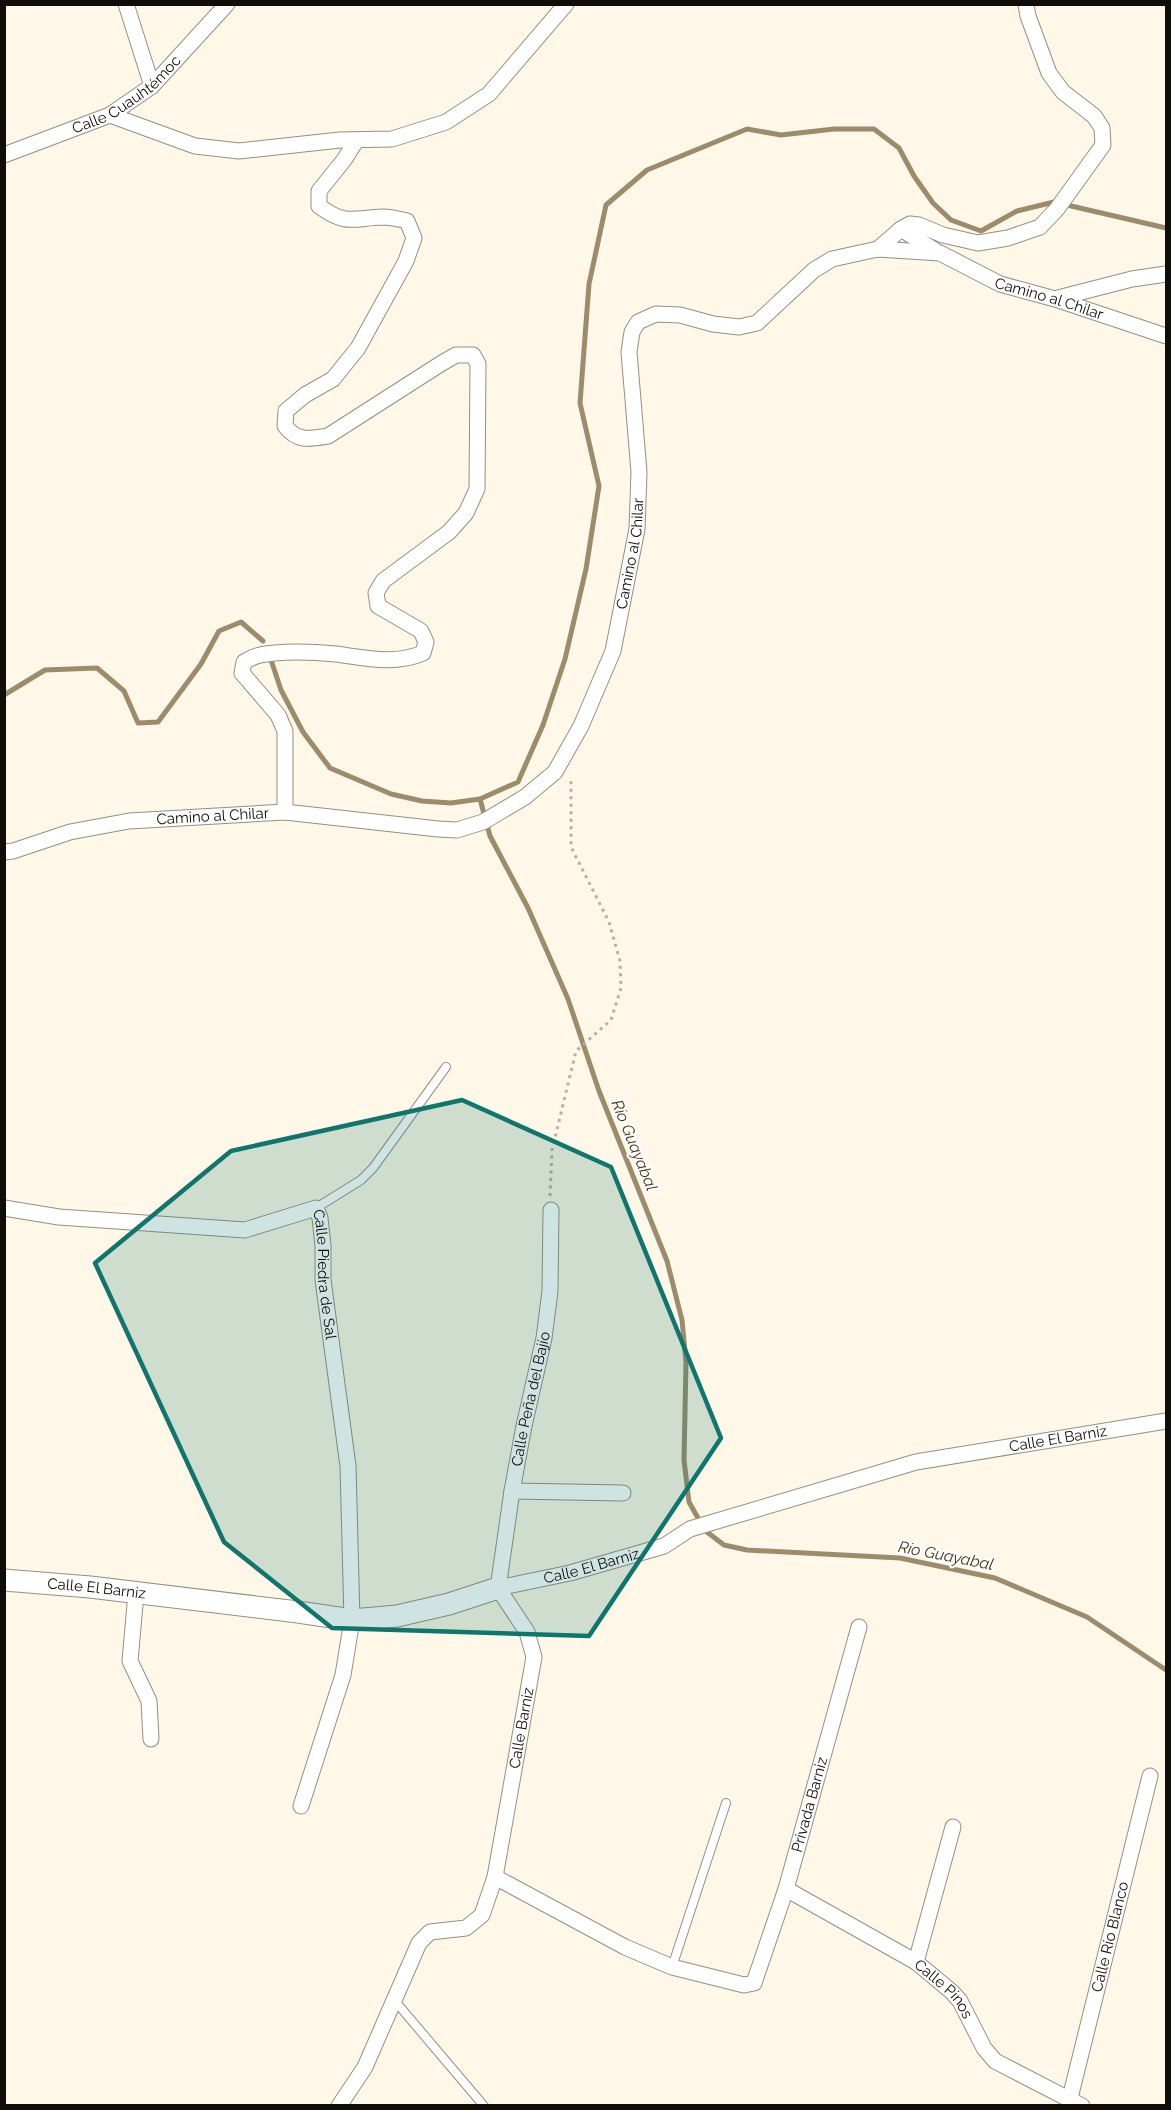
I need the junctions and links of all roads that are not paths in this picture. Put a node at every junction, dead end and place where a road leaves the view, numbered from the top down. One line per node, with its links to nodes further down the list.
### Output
1 (126, 4): 5 (street)
2 (227, 4): 5 (street, Calle Cuauhtémoc)
3 (566, 4): 7 (street)
4 (1026, 4): 9 (street)
5 (152, 86): 6 (street, Calle Cuauhtémoc)
6 (110, 115): 7 (street); 8 (street, Calle Cuauhtémoc)
7 (356, 141): 15 (street)
8 (4, 155)
9 (901, 229): 10 (street); 11 (street)
10 (878, 249): 11 (street, Camino al Chilar); 15 (street, Camino al Chilar)
11 (940, 253): 13 (street, Camino al Chilar)
12 (1167, 274): 13 (street)
13 (1055, 299): 14 (street, Camino al Chilar)
14 (1167, 336)
15 (285, 812): 16 (street, Camino al Chilar)
16 (4, 852)
17 (446, 1067): 19 (lane)
18 (4, 1208): 19 (street, Calle Piedra de Sal)
19 (316, 1208): 27 (street, Calle Piedra de Sal)
20 (551, 1210): 22 (street, Calle Peña del Bajío)
21 (1167, 1421): 25 (street, Calle El Barniz)
22 (512, 1491): 23 (street); 25 (street, Calle Peña del Bajío)
23 (622, 1493)
24 (4, 1580): 26 (street, Calle El Barniz)
25 (498, 1588): 27 (street, Calle El Barniz); 34 (street, Calle Barniz)
26 (136, 1593): 27 (street, Calle El Barniz); 29 (street)
27 (352, 1620): 32 (street, Calle Piedra de Sal)
28 (859, 1627): 35 (street, Privada Barniz)
29 (151, 1739)
30 (1150, 1776): 39 (street, Calle Río Blanco)
31 (726, 1803): 37 (lane)
32 (301, 1806)
33 (953, 1827): 36 (street)
34 (495, 1877): 37 (street); 38 (street, Calle Barniz)
35 (786, 1889): 36 (street, Calle Pinos); 37 (street, Privada Barniz)
36 (916, 1962): 39 (street, Calle Pinos)
37 (672, 1967)
38 (395, 2001): 40 (street, Calle Barniz); 41 (lane)
39 (1076, 2102)
40 (339, 2106)
41 (484, 2106)

